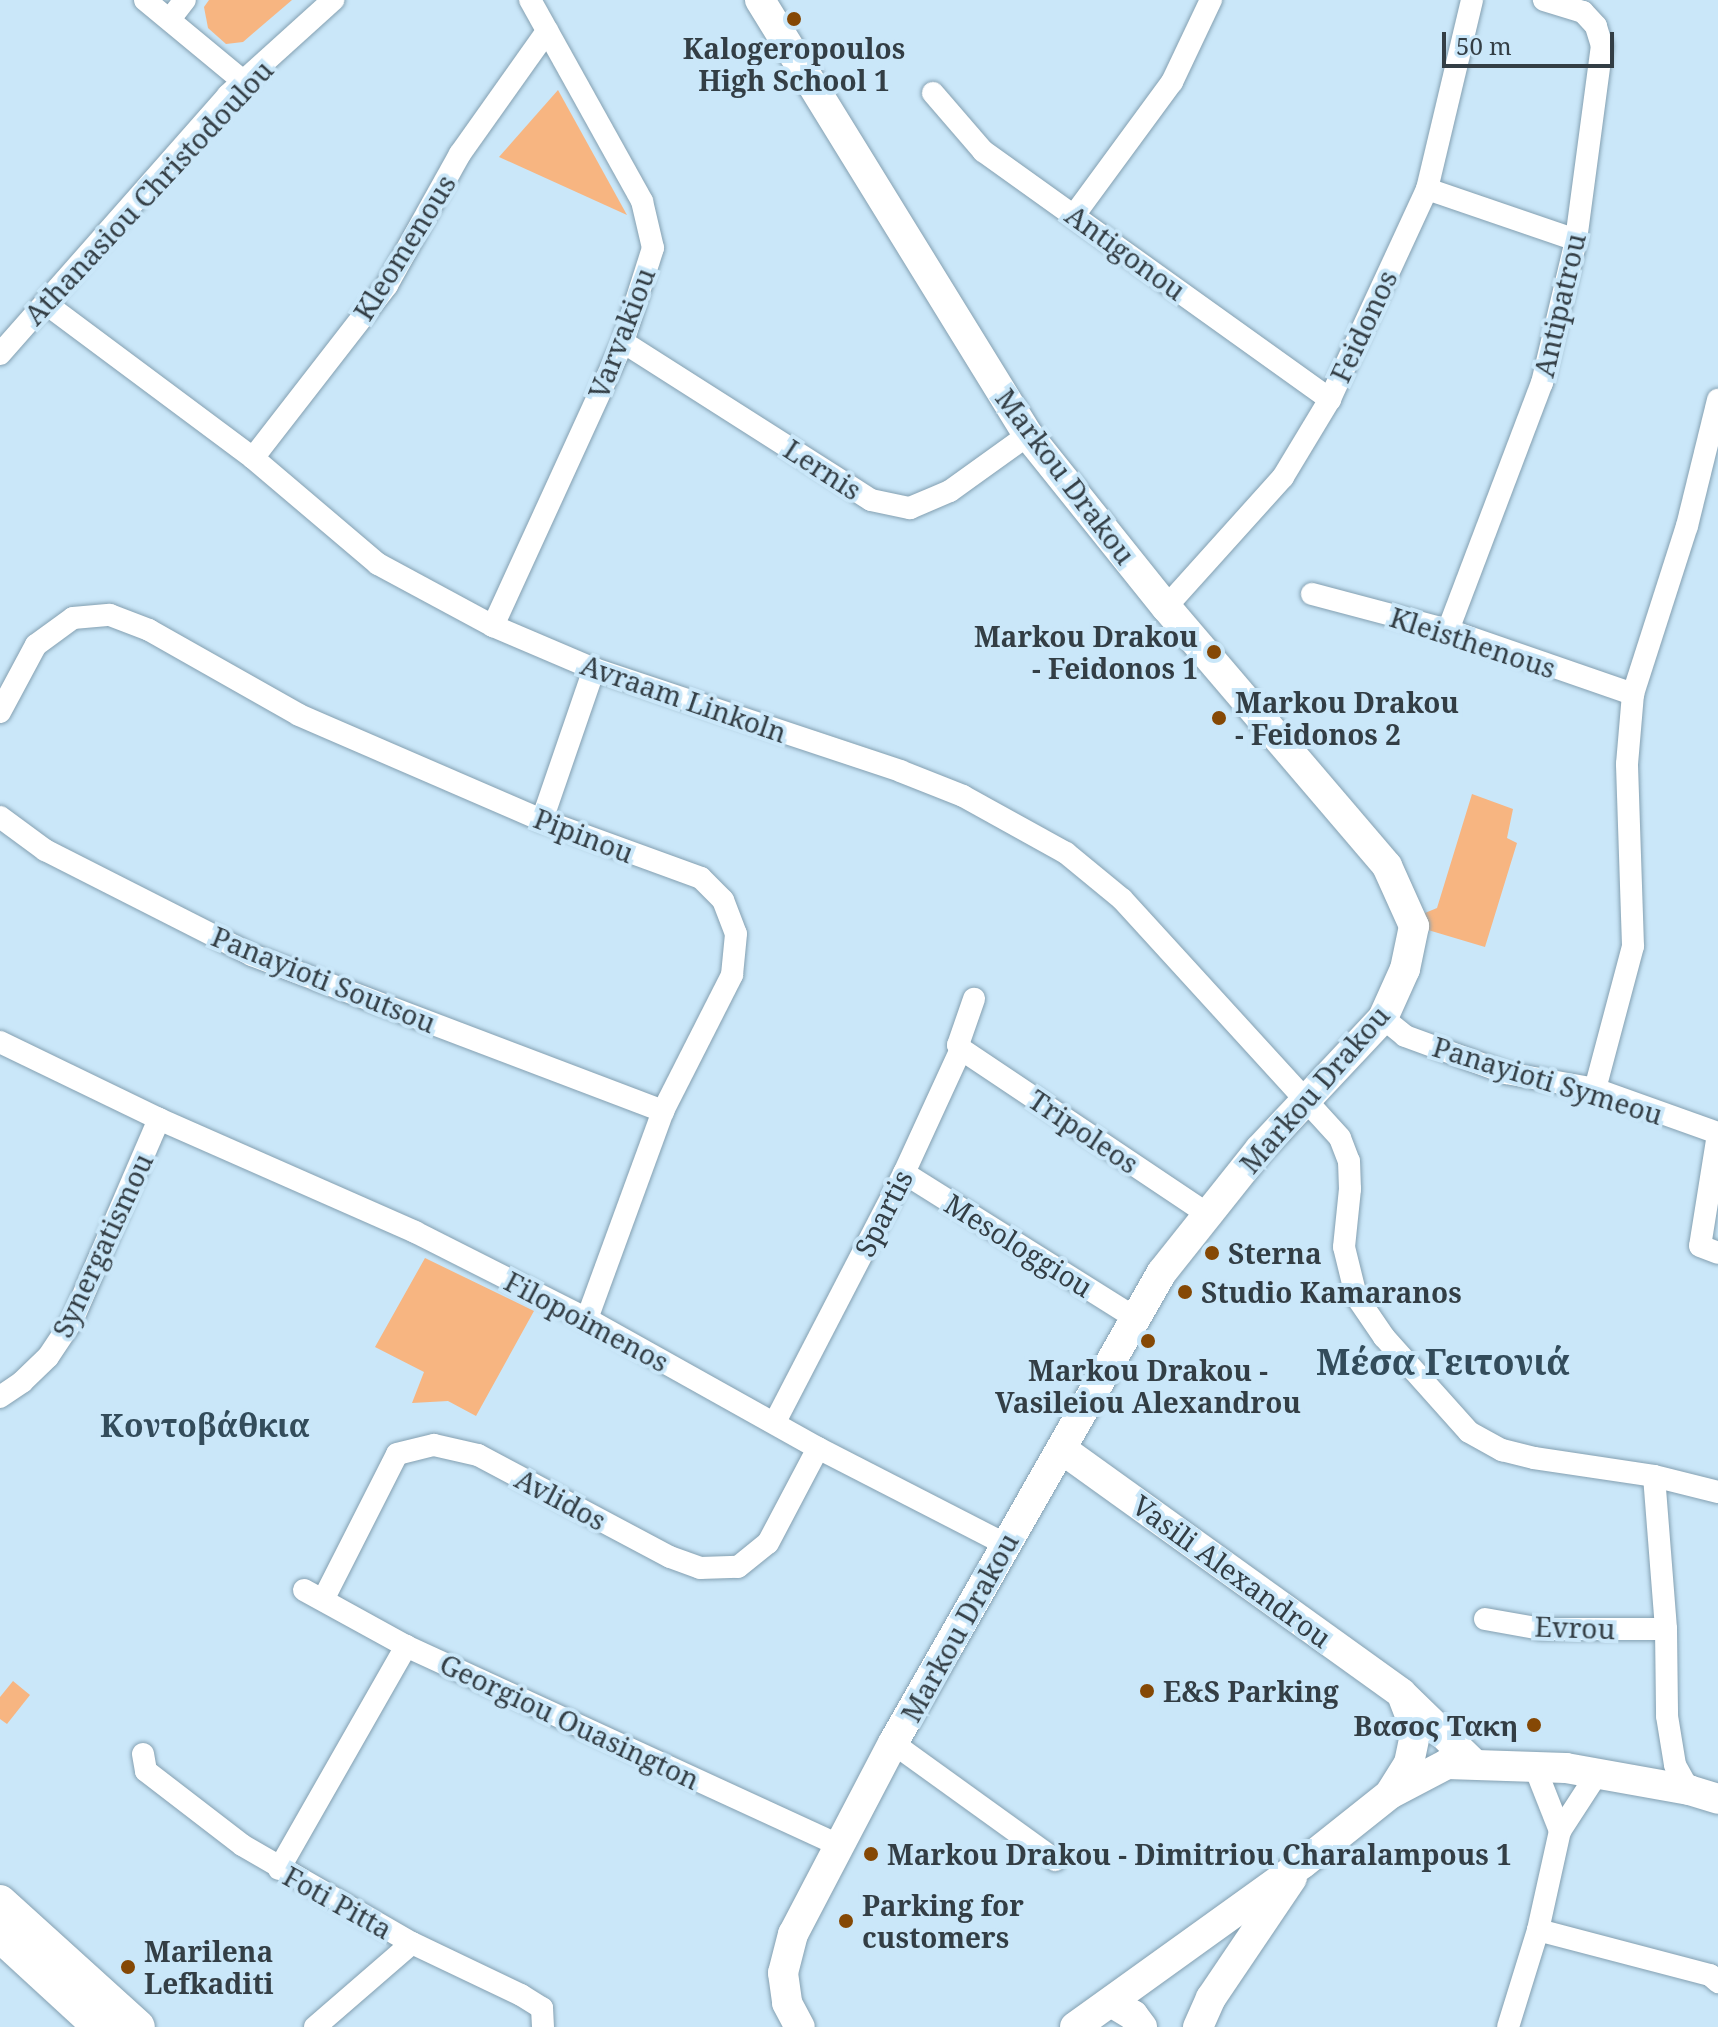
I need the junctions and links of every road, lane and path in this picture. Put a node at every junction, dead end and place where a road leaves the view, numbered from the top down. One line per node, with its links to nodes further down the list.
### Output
1 (145, 0): 9 (street)
2 (185, 0): 9 (street)
3 (333, 0): 11 (street, Athanasiou Christodoulou)
4 (530, 0): 10 (street, Varvakiou)
5 (760, 0): 21 (street, Markou Drakou)
6 (1211, 0): 14 (street)
7 (1472, 0): 13 (street, Feidonos)
8 (1544, 0): 15 (street, Antipatrou)
9 (170, 19): 11 (street)
10 (547, 31): 17 (street, Varvakiou); 22 (street, Kleomenous)
11 (244, 82): 16 (street, Athanasiou Christodoulou)
12 (933, 93): 14 (street, Antigonou)
13 (1427, 189): 15 (street); 19 (street, Feidonos)
14 (1075, 214): 19 (street, Antigonou)
15 (1576, 240): 26 (street, Antipatrou)
16 (45, 303): 18 (street, Athanasiou Christodoulou); 22 (street, Avraam Linkoln)
17 (623, 342): 21 (street, Lernis); 25 (street, Varvakiou)
18 (0, 354)
19 (1330, 399): 24 (street, Feidonos)
20 (1718, 400): 28 (street)
21 (1028, 435): 24 (street, Markou Drakou)
22 (253, 458): 25 (street, Avraam Linkoln)
23 (1312, 594): 26 (street, Kleisthenous)
24 (1166, 607): 33 (street, Markou Drakou)
25 (493, 626): 27 (street, Avraam Linkoln)
26 (1448, 630): 28 (street, Kleisthenous)
27 (594, 669): 31 (street); 37 (street, Avraam Linkoln)
28 (1633, 694): 36 (street)
29 (0, 712): 31 (street, Pipinou)
30 (0, 817): 38 (street, Panayioti Soutsou)
31 (542, 820): 38 (street, Pipinou)
32 (974, 999): 35 (street, Spartis)
33 (1383, 1018): 36 (street, Panayioti Symeou); 37 (street, Markou Drakou)
34 (0, 1042): 39 (street, Filopoimenos)
35 (961, 1049): 41 (street, Spartis); 42 (street, Tripoleos)
36 (1595, 1089): 40 (street, Panayioti Symeou)
37 (1306, 1099): 42 (street, Markou Drakou); 50 (street, Avraam Linkoln)
38 (663, 1111): 45 (street, Pipinou)
39 (159, 1119): 45 (street, Filopoimenos); 46 (street, Synergatismou)
40 (1718, 1134): 43 (street)
41 (904, 1173): 44 (street, Mesologgiou); 47 (street, Spartis)
42 (1206, 1213): 44 (street, Markou Drakou)
43 (1709, 1250)
44 (1135, 1318): 49 (street, Markou Drakou)
45 (587, 1319): 47 (street, Filopoimenos)
46 (0, 1397)
47 (775, 1422): 48 (street, Filopoimenos)
48 (818, 1448): 52 (street, Filopoimenos); 53 (street, Avlidos)
49 (1063, 1450): 52 (street, Markou Drakou); 57 (street, Vasili Alexandrou)
50 (1654, 1476): 51 (street, Avraam Linkoln); 55 (street)
51 (1718, 1492)
52 (1005, 1544): 58 (street, Markou Drakou)
53 (314, 1594): 56 (street, Georgiou Ouasington)
54 (1485, 1619): 55 (street, Evrou)
55 (1666, 1629): 64 (street)
56 (406, 1646): 66 (street, Georgiou Ouasington); 69 (street)
57 (1401, 1693): 60 (street, Vasili Alexandrou); 63 (street)
58 (893, 1743): 66 (street, Markou Drakou); 67 (street)
59 (143, 1754): 69 (street, Foti Pitta)
60 (1474, 1764): 61 (street); 63 (street)
61 (1534, 1765): 62 (street); 65 (street)
62 (1597, 1774): 64 (street); 65 (street)
63 (1390, 1794): 68 (street)
64 (1710, 1796)
65 (1560, 1831): 71 (street)
66 (839, 1845): 80 (street, Markou Drakou)
67 (1055, 1860)
68 (1302, 1864): 75 (street); 83 (street)
69 (279, 1869): 73 (street, Foti Pitta)
70 (0, 1902): 77 (main road)
71 (1538, 1930): 74 (street); 84 (street)
72 (0, 1935): 76 (main road)
73 (412, 1943): 78 (street); 79 (street, Foti Pitta)
74 (1718, 1982)
75 (1111, 2002): 81 (street); 82 (street)
76 (100, 2027)
77 (138, 2027)
78 (315, 2027)
79 (543, 2027)
80 (800, 2027)
81 (1075, 2027)
82 (1142, 2027)
83 (1198, 2027)
84 (1508, 2027)

